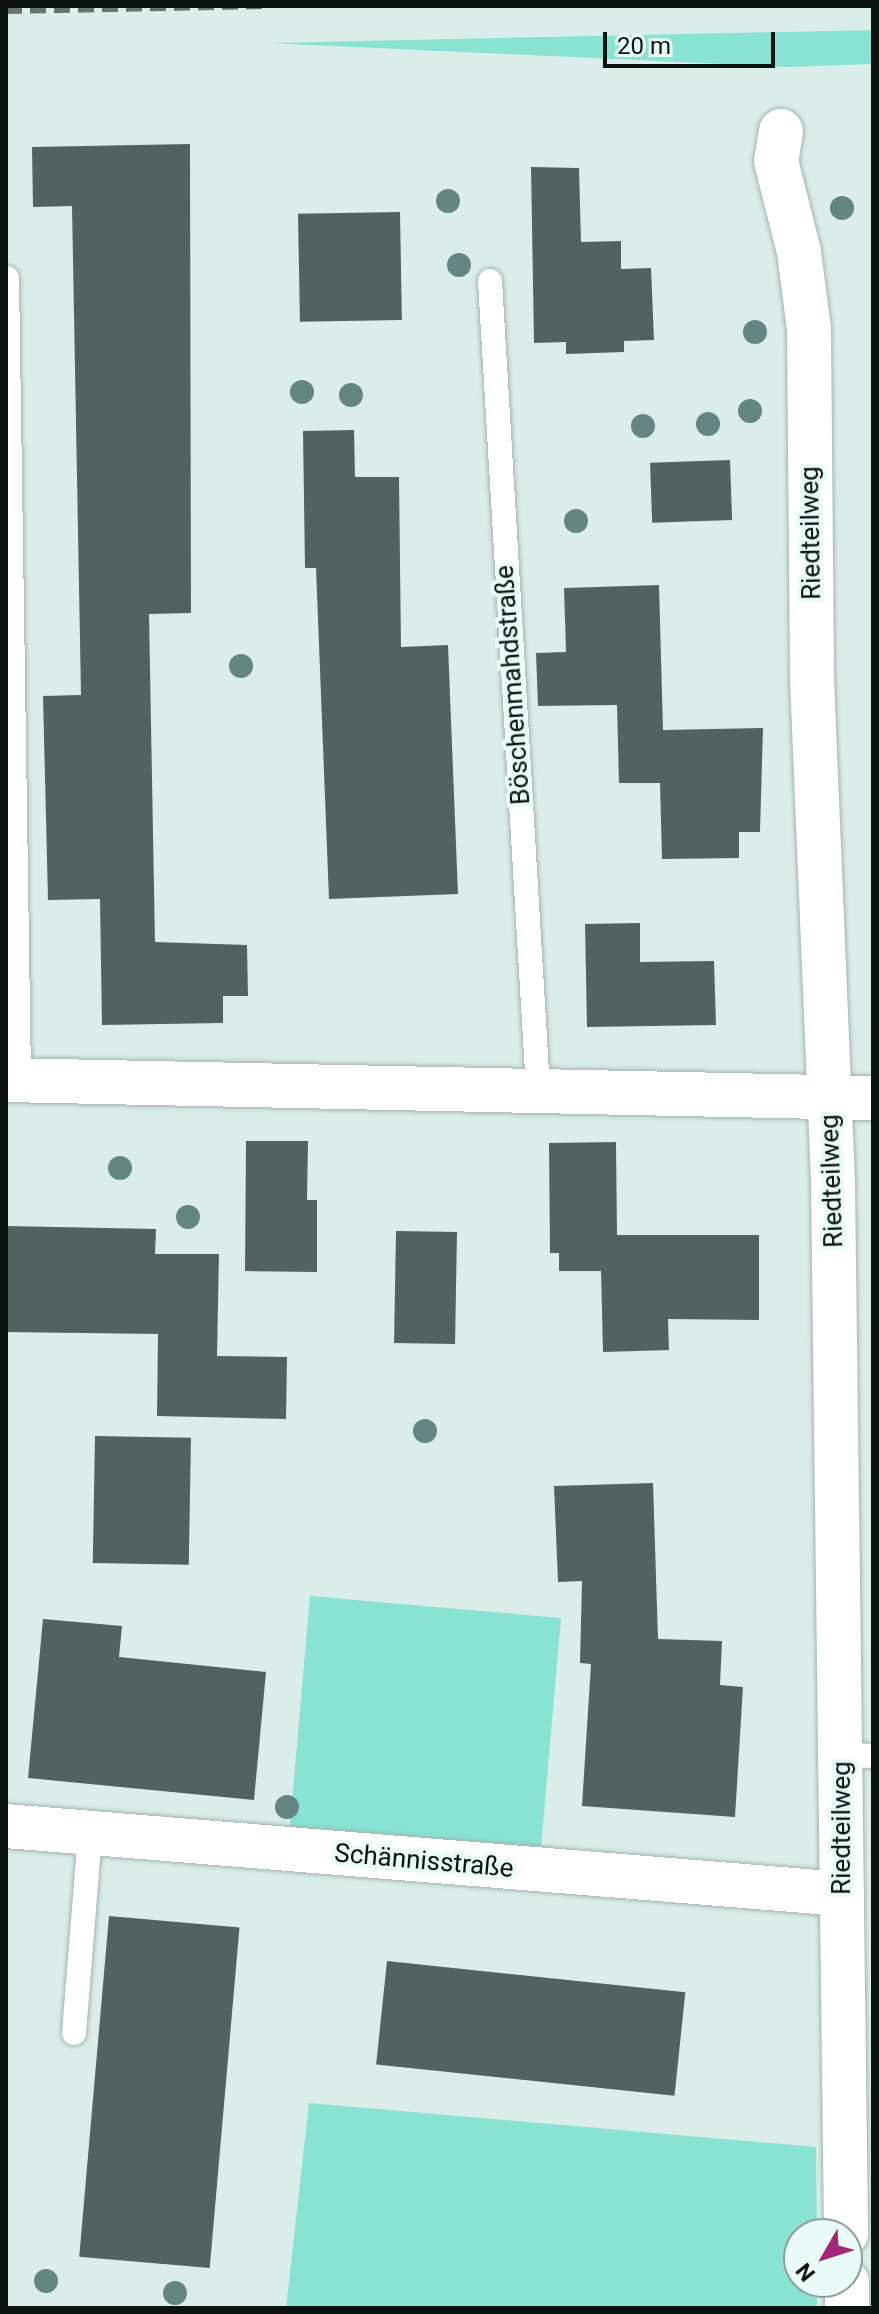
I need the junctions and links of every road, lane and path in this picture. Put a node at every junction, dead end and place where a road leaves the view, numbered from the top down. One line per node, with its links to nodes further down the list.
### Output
1 (781, 131): 6 (street, Riedteilweg)
2 (7, 278): 4 (lane)
3 (490, 281): 5 (lane, Böschenmahdstraße)
4 (13, 1080): 5 (street)
5 (538, 1089): 6 (street)
6 (829, 1097): 7 (street); 8 (street, Riedteilweg)
7 (873, 1098)
8 (857, 1755): 11 (street, Riedteilweg)
9 (6, 1826): 10 (street, Schännisstraße)
10 (90, 1833): 11 (street, Schännisstraße); 12 (lane)
11 (842, 1894): 13 (street, Riedteilweg)
12 (74, 2033)
13 (846, 2218)

